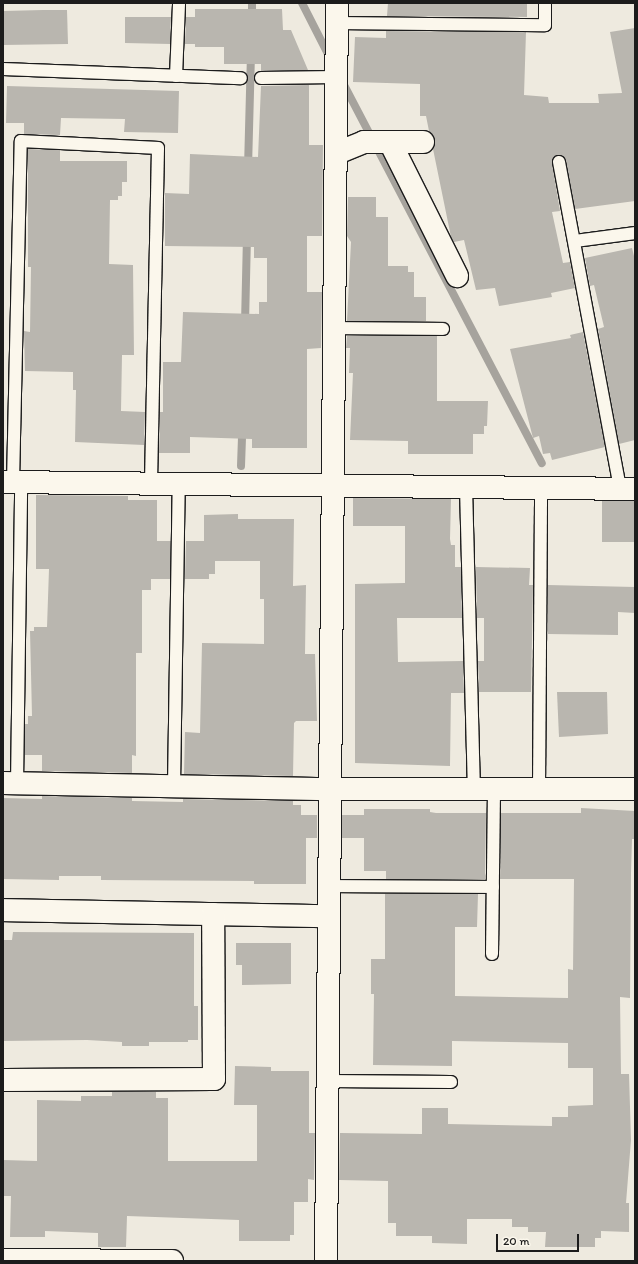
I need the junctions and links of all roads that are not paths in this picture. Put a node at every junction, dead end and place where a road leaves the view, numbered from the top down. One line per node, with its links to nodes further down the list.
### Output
1 (179, 3): 5 (lane)
2 (545, 3): 3 (lane)
3 (337, 13): 6 (street)
4 (3, 69): 5 (lane)
5 (176, 76): 7 (lane)
6 (336, 77): 8 (lane); 11 (street)
7 (241, 78)
8 (261, 78)
9 (390, 142): 10 (street); 11 (street); 15 (street)
10 (423, 142)
11 (336, 152): 16 (street)
12 (559, 162): 14 (lane)
13 (635, 232): 14 (lane)
14 (575, 241): 24 (lane)
15 (457, 276)
16 (334, 328): 17 (lane); 21 (street)
17 (443, 329)
18 (12, 482): 19 (street); 19 (lane); 25 (lane)
19 (151, 484): 20 (street)
20 (178, 484): 21 (street); 26 (lane)
21 (332, 486): 22 (street); 27 (street)
22 (466, 487): 23 (street); 28 (lane)
23 (541, 488): 24 (street); 29 (lane)
24 (628, 489)
25 (10, 784): 26 (street)
26 (174, 786): 27 (street)
27 (330, 789): 28 (street); 31 (street)
28 (484, 789): 29 (street); 32 (lane)
29 (539, 789): 30 (street)
30 (635, 789)
31 (329, 886): 32 (lane); 35 (street)
32 (493, 887): 36 (lane)
33 (3, 910): 34 (street)
34 (213, 914): 35 (street); 37 (street)
35 (329, 916): 38 (street)
36 (492, 954)
37 (3, 1080)
38 (328, 1082): 39 (lane); 42 (street)
39 (451, 1082)
40 (3, 1260): 41 (street)
41 (172, 1261)
42 (326, 1261)

